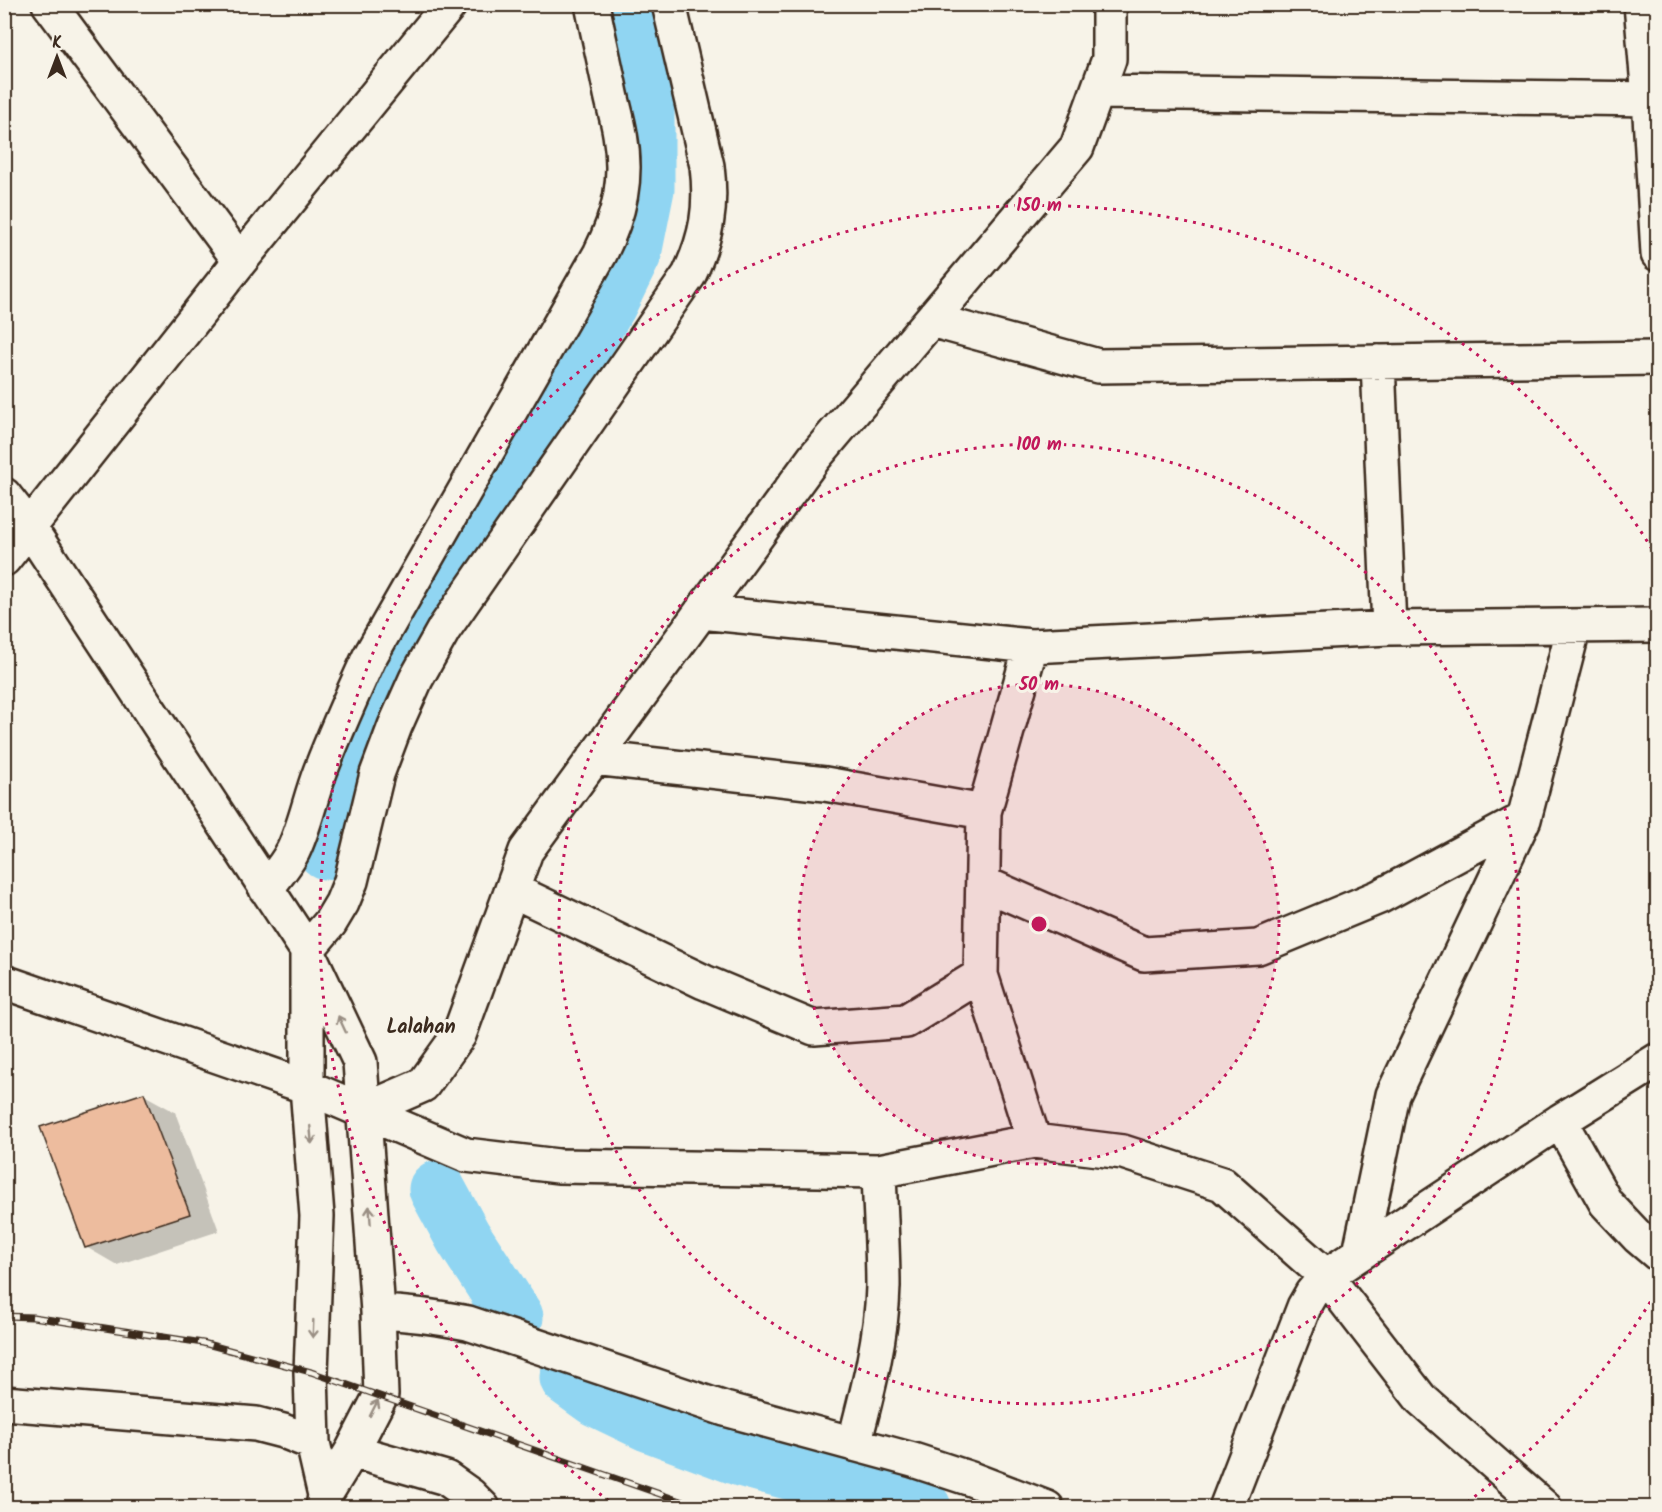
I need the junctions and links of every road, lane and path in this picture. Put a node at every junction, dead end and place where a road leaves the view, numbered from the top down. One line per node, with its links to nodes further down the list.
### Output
1 (49, 4): 10 (street)
2 (450, 4): 10 (street)
3 (592, 4): 26 (street)
4 (669, 4): 28 (street)
5 (1109, 4): 7 (street)
6 (1641, 4): 8 (street)
7 (1096, 92): 8 (street); 11 (street)
8 (1653, 99): 9 (street)
9 (1658, 254)
10 (240, 261): 15 (street)
11 (931, 320): 13 (street); 17 (street)
12 (1658, 358): 13 (street)
13 (1378, 362): 20 (street)
14 (4, 495): 15 (street)
15 (29, 527): 16 (street); 26 (street)
16 (4, 559)
17 (701, 612): 21 (street); 22 (street)
18 (1658, 625): 19 (street)
19 (1574, 626): 20 (street); 24 (street)
20 (1389, 628): 21 (street)
21 (1030, 646): 23 (street)
22 (594, 758): 23 (street); 27 (street)
23 (984, 812): 25 (street)
24 (1524, 819): 25 (street); 37 (street)
25 (983, 883): 29 (street)
26 (266, 889): 28 (street)
27 (512, 890): 29 (street); 33 (street)
28 (307, 950): 32 (street); 33 (street, one-way to 28)
29 (981, 975): 35 (street)
30 (4, 982): 32 (street)
31 (1658, 1060): 34 (street)
32 (307, 1087): 33 (street); 42 (street, one-way to 42)
33 (363, 1111): 36 (street); 40 (street, one-way to 33)
34 (1560, 1121): 37 (street); 38 (street)
35 (1034, 1141): 36 (street); 39 (street)
36 (879, 1171): 43 (street)
37 (1360, 1253): 39 (street)
38 (1658, 1254)
39 (1326, 1276): 48 (street); 49 (street)
40 (378, 1312): 43 (street); 44 (street, one-way to 40)
41 (4, 1403): 42 (street)
42 (313, 1443): 45 (street)
43 (854, 1444): 47 (street)
44 (352, 1451): 45 (street); 46 (street)
45 (324, 1501)
46 (483, 1508)
47 (1047, 1508)
48 (1226, 1508)
49 (1545, 1508)

